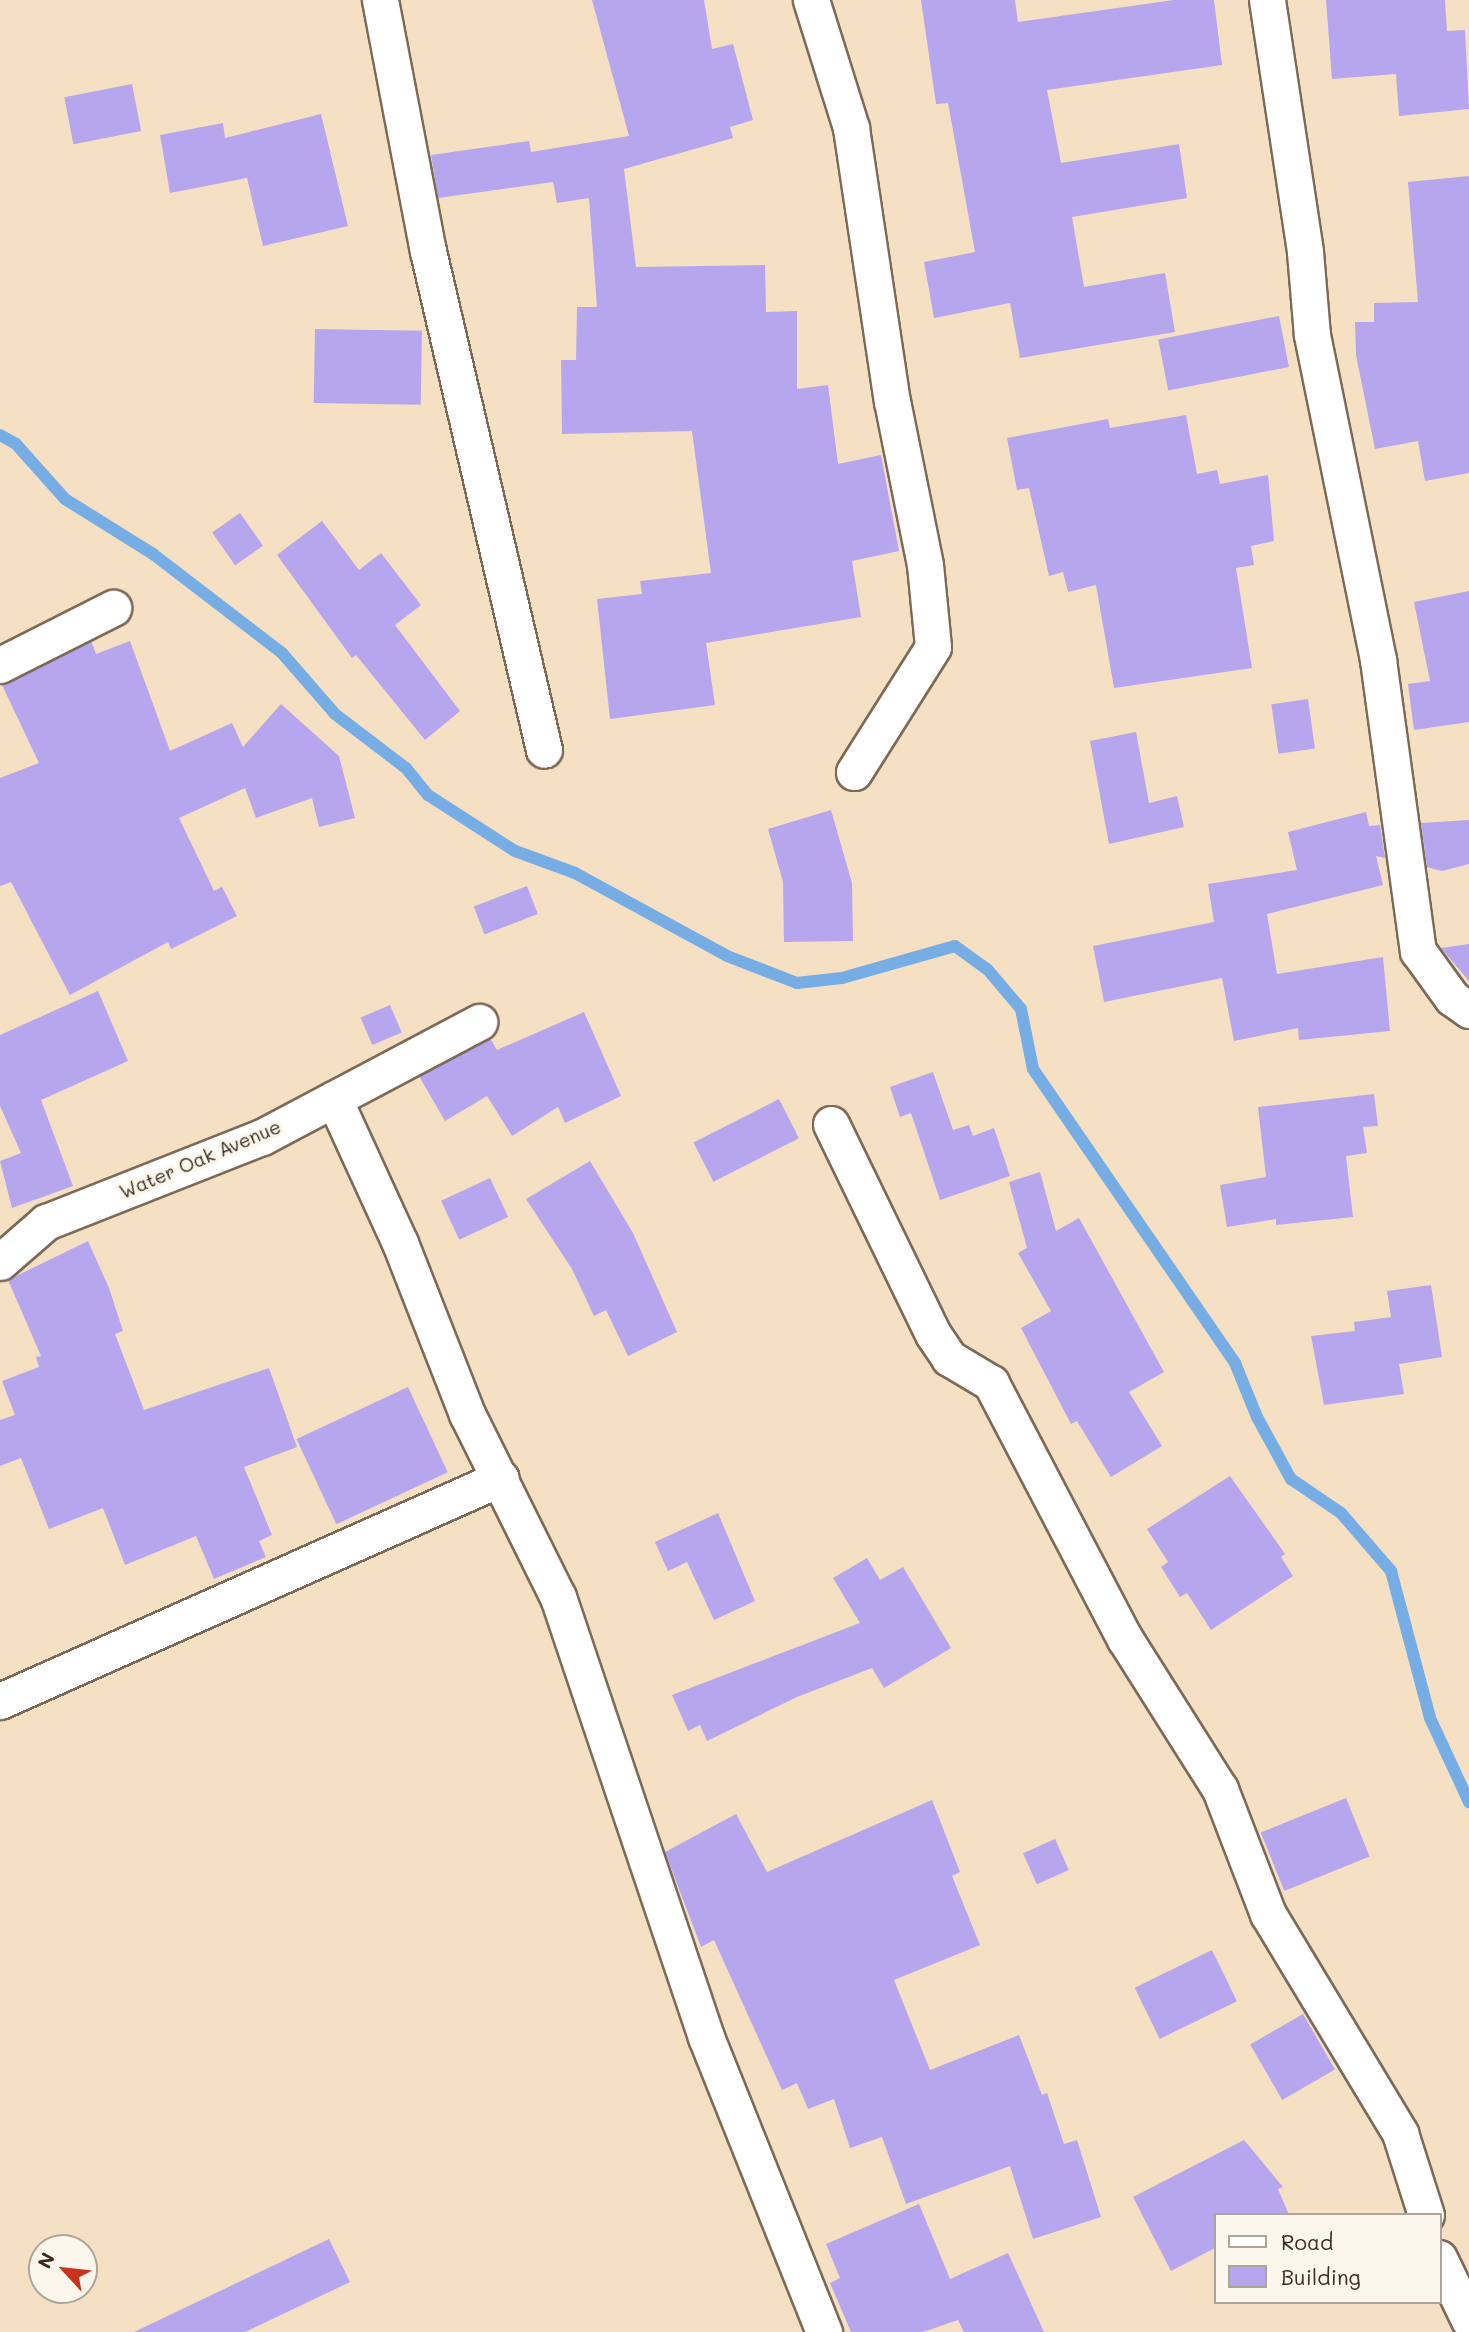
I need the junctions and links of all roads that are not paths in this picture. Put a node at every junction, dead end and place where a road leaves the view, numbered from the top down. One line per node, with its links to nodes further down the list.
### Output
1 (380, 0): 6 (street)
2 (811, 0): 7 (street)
3 (1266, 0): 8 (street)
4 (113, 608): 5 (street)
5 (0, 665)
6 (544, 750)
7 (854, 772)
8 (1469, 1010)
9 (479, 1022): 10 (street, Water Oak Avenue)
10 (334, 1099): 12 (street, Water Oak Avenue); 13 (street)
11 (831, 1124): 15 (street)
12 (0, 1262)
13 (501, 1478): 14 (street); 18 (street)
14 (0, 1701)
15 (1425, 2213)
16 (1441, 2262): 17 (street)
17 (1469, 2320)
18 (824, 2332)

